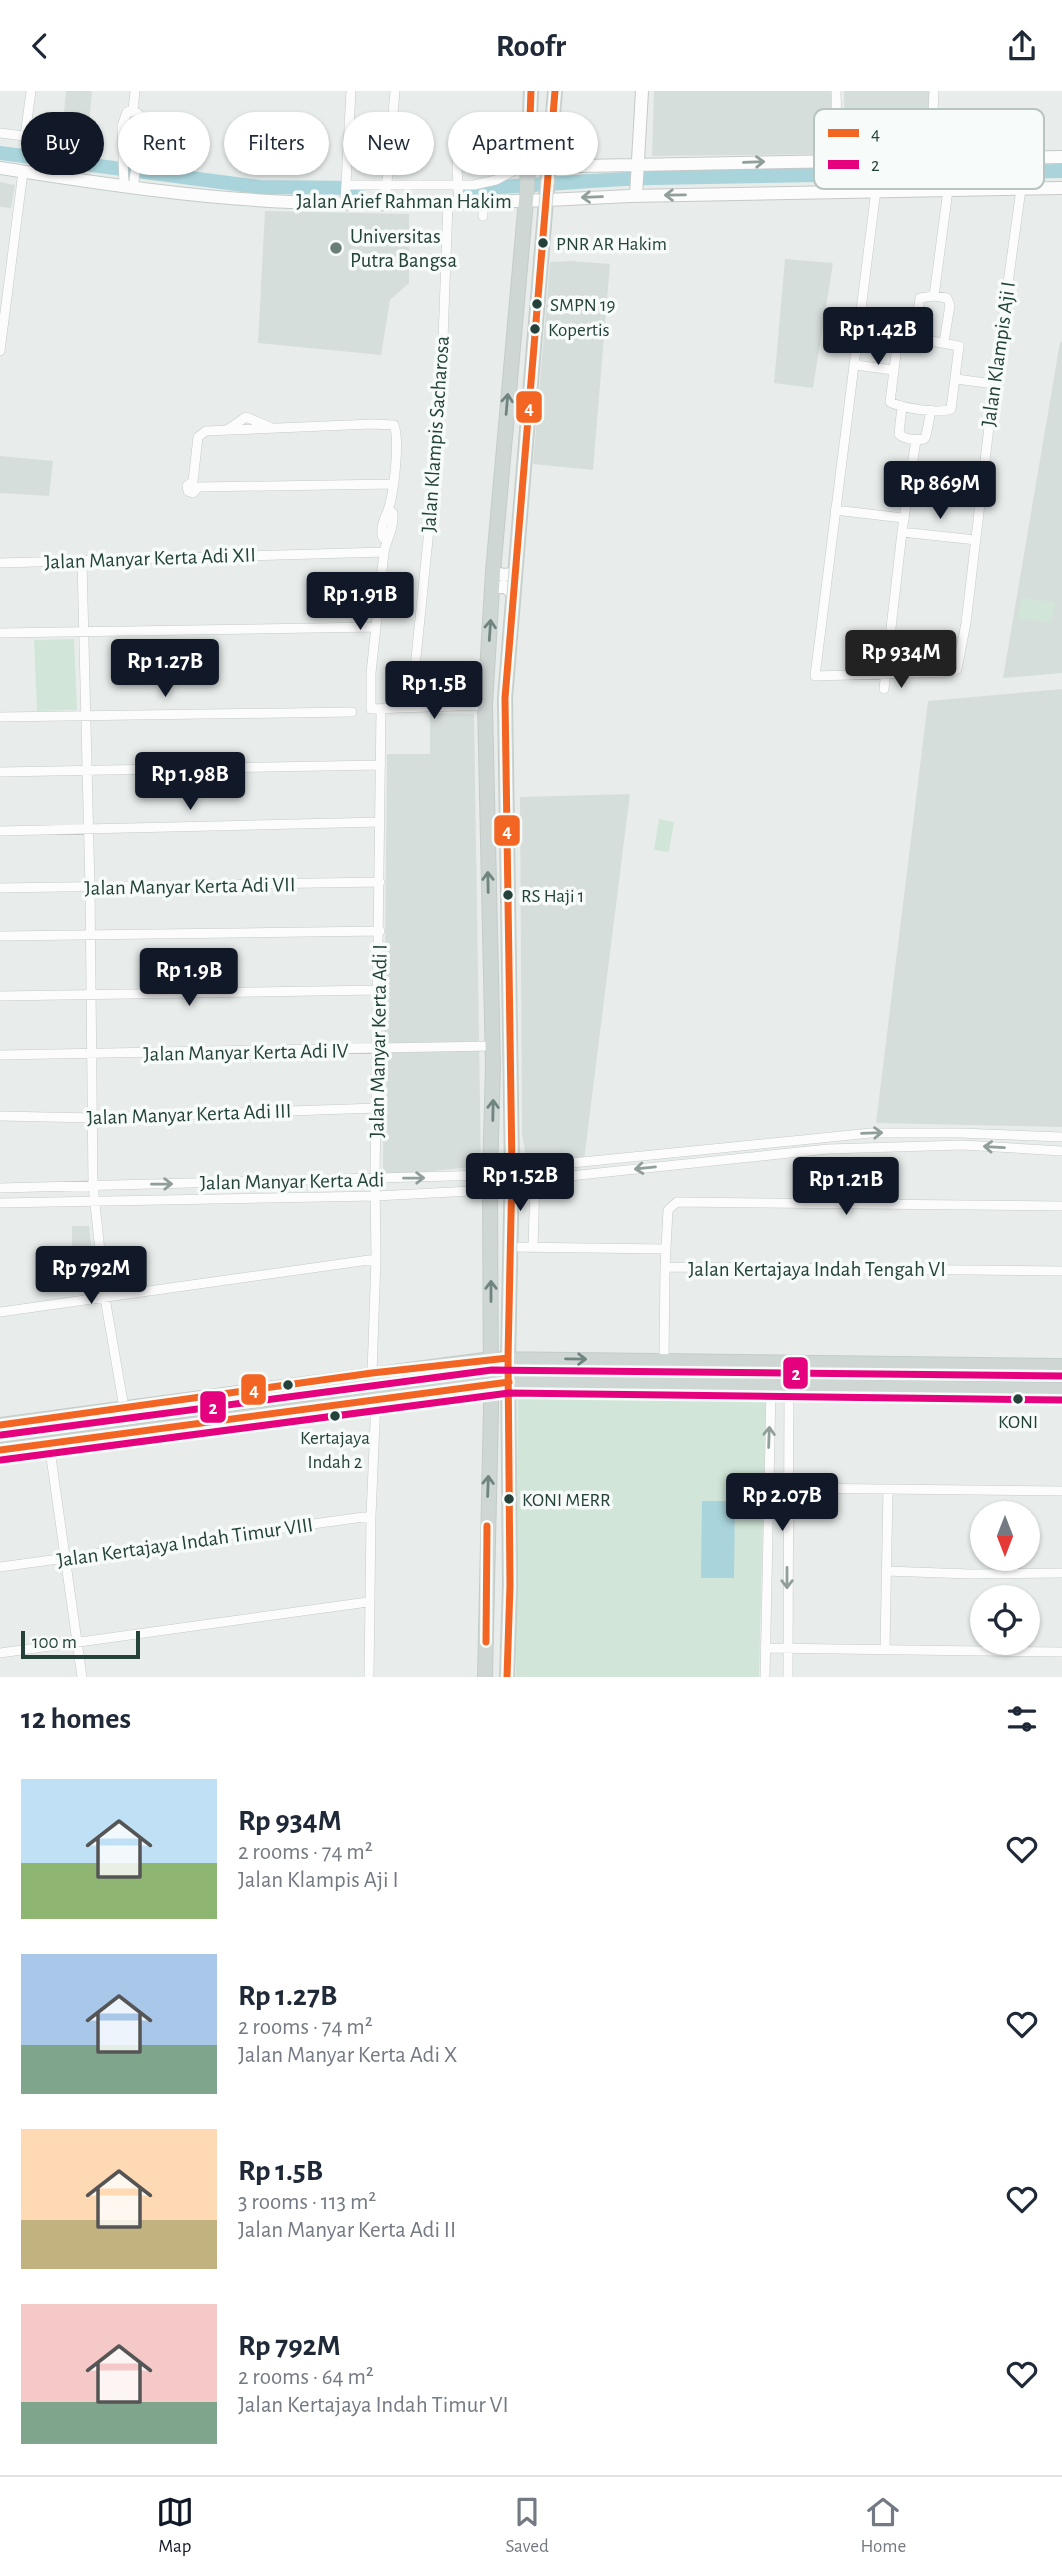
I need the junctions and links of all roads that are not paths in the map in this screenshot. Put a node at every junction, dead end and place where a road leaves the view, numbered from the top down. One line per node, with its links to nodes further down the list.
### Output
1 (31, 91): 13 (street)
2 (135, 91): 12 (street)
3 (351, 91): 42 (street)
4 (395, 91): 44 (street)
5 (531, 91): 16 (main road)
6 (555, 91): 17 (main road)
7 (642, 91): 25 (street)
8 (836, 91): 10 (street)
9 (934, 91): 11 (street)
10 (837, 109)
11 (933, 109)
12 (133, 110): 14 (street); 15 (street)
13 (28, 112)
14 (127, 112)
15 (136, 112)
16 (530, 112)
17 (553, 112)
18 (0, 133): 19 (street)
19 (21, 136)
20 (1044, 157): 21 (street, Jalan Arief Rahman Hakim)
21 (1062, 157)
22 (814, 161): 25 (street, Jalan Arief Rahman Hakim, one-way to 22)
23 (0, 168): 26 (street, Jalan Arief Rahman Hakim)
24 (598, 169): 25 (street, Jalan Arief Rahman Hakim)
25 (636, 169): 43 (street)
26 (21, 172)
27 (23, 175): 51 (street)
28 (80, 175): 35 (street, Jalan Arief Rahman Hakim)
29 (128, 175): 35 (street)
30 (131, 175): 35 (street)
31 (458, 175): 36 (street, Jalan Klampis Sacharosa)
32 (512, 175): 36 (street)
33 (528, 175): 46 (main road)
34 (549, 175): 45 (main road)
35 (129, 180): 42 (street, Jalan Arief Rahman Hakim)
36 (458, 187): 44 (street); 47 (street, Jalan Klampis Sacharosa)
37 (1044, 188): 38 (street, Jalan Arief Rahman Hakim)
38 (1062, 188)
39 (1021, 189): 41 (street, Jalan Arief Rahman Hakim); 55 (street, Jalan Klampis Aji I)
40 (876, 190): 41 (street, Jalan Arief Rahman Hakim); 43 (street, Jalan Arief Rahman Hakim, one-way to 43); 52 (street)
41 (948, 190): 48 (street)
42 (346, 192): 44 (street, Jalan Arief Rahman Hakim); 44 (street)
43 (637, 192): 45 (street, Jalan Arief Rahman Hakim, one-way to 45)
44 (385, 193): 47 (street, Jalan Arief Rahman Hakim)
45 (547, 194): 46 (street, Jalan Arief Rahman Hakim); 68 (main road)
46 (526, 195): 47 (street, Jalan Arief Rahman Hakim); 67 (main road, one-way to 46)
47 (455, 201): 77 (street, Jalan Klampis Sacharosa)
48 (934, 296): 49 (street); 50 (street)
49 (914, 338): 50 (street); 53 (street)
50 (944, 342): 54 (street)
51 (0, 351)
52 (855, 365): 53 (street); 60 (street)
53 (892, 370): 56 (street)
54 (956, 379): 55 (street); 57 (street)
55 (994, 384): 63 (street, Jalan Klampis Aji I)
56 (901, 406): 57 (street); 58 (street)
57 (931, 410): 58 (street)
58 (916, 440): 61 (street)
59 (392, 484): 59 (street); 64 (street)
60 (835, 510): 61 (street); 74 (street, Jalan Klampis Aji I)
61 (903, 518): 62 (street)
62 (901, 531): 63 (street); 74 (street)
63 (976, 540): 74 (street, Jalan Klampis Aji I)
64 (384, 552): 65 (street, Jalan Manyar Kerta Adi XII); 71 (street)
65 (82, 561): 66 (street, Jalan Manyar Kerta Adi XII); 73 (street)
66 (0, 563)
67 (493, 572): 68 (street); 69 (main road)
68 (514, 574): 70 (main road)
69 (492, 592): 70 (street); 76 (main road, one-way to 69)
70 (513, 593): 98 (main road)
71 (376, 627): 73 (street); 78 (street, Jalan Manyar Kerta Adi I)
72 (0, 633): 73 (street)
73 (84, 633): 80 (street)
74 (885, 676): 75 (street)
75 (884, 689)
76 (485, 705): 77 (street); 99 (main road, one-way to 76)
77 (411, 707): 78 (street)
78 (381, 709): 82 (street, Jalan Manyar Kerta Adi I)
79 (352, 712): 80 (street)
80 (86, 716): 81 (street); 83 (street)
81 (0, 717)
82 (381, 765): 83 (street); 85 (street, Jalan Manyar Kerta Adi I)
83 (88, 770): 84 (street); 86 (street)
84 (0, 772)
85 (380, 822): 86 (street); 88 (street, Jalan Manyar Kerta Adi I)
86 (89, 828): 87 (street); 90 (street)
87 (0, 831)
88 (380, 881): 90 (street, Jalan Manyar Kerta Adi VII); 91 (street, Jalan Manyar Kerta Adi I)
89 (0, 888): 90 (street, Jalan Manyar Kerta Adi VII)
90 (90, 888): 92 (street)
91 (380, 931): 92 (street); 94 (street, Jalan Manyar Kerta Adi I)
92 (91, 935): 93 (street); 95 (street)
93 (0, 936)
94 (378, 990): 95 (street); 97 (street, Jalan Manyar Kerta Adi I)
95 (92, 995): 96 (street); 100 (street)
96 (0, 996)
97 (377, 1050): 99 (street, Jalan Manyar Kerta Adi IV); 100 (street, Jalan Manyar Kerta Adi IV); 102 (street, Jalan Manyar Kerta Adi I)
98 (511, 1052): 99 (street); 109 (main road)
99 (493, 1053): 111 (main road, one-way to 99)
100 (93, 1054): 101 (street, Jalan Manyar Kerta Adi IV); 104 (street)
101 (0, 1055)
102 (377, 1108): 104 (street, Jalan Manyar Kerta Adi III); 113 (street, Jalan Manyar Kerta Adi I)
103 (0, 1116): 104 (street, Jalan Manyar Kerta Adi III)
104 (93, 1118): 114 (street)
105 (1062, 1137): 106 (street, one-way to 105)
106 (827, 1143): 107 (street, one-way to 106); 108 (street)
107 (1062, 1151)
108 (679, 1158): 109 (street); 110 (street, one-way to 110)
109 (512, 1176): 110 (street); 117 (main road)
110 (535, 1180): 118 (street)
111 (490, 1182): 113 (street, Jalan Manyar Kerta Adi, one-way to 111); 113 (street, Jalan Manyar Kerta Adi); 126 (main road, one-way to 111)
112 (0, 1188): 114 (street)
113 (375, 1188): 114 (street, Jalan Manyar Kerta Adi, one-way to 113); 114 (street, Jalan Manyar Kerta Adi); 120 (street, Jalan Manyar Kerta Adi I)
114 (94, 1194): 115 (street, Jalan Manyar Kerta Adi); 123 (street)
115 (0, 1203)
116 (1062, 1206): 119 (street)
117 (511, 1247): 118 (street); 125 (main road)
118 (533, 1248): 119 (street)
119 (666, 1249): 121 (street)
120 (376, 1259): 123 (street); 131 (street, Jalan Manyar Kerta Adi I)
121 (665, 1267): 122 (street, Jalan Kertajaya Indah Tengah VI); 127 (street, Jalan Kertajaya Indah Tengah VI)
122 (1062, 1272)
123 (105, 1298): 124 (street); 138 (street)
124 (0, 1312)
125 (508, 1358): 126 (main road); 127 (main road, one-way to 127); 132 (main road)
126 (491, 1359): 131 (main road); 133 (main road)
127 (664, 1360): 128 (main road)
128 (765, 1362): 129 (main road); 134 (main road)
129 (796, 1362): 130 (main road); 135 (main road)
130 (1062, 1366)
131 (372, 1373): 138 (main road)
132 (509, 1383): 133 (main road); 134 (main road); 151 (main road)
133 (491, 1384): 137 (main road); 153 (main road, one-way to 133)
134 (768, 1387): 135 (main road); 155 (street, one-way to 134)
135 (792, 1387): 136 (main road); 143 (street)
136 (1062, 1390)
137 (376, 1399): 140 (main road); 146 (street)
138 (124, 1408): 139 (main road); 140 (main road)
139 (0, 1425)
140 (127, 1432): 141 (main road)
141 (49, 1443): 142 (main road); 147 (street)
142 (0, 1450)
143 (790, 1488): 144 (street); 156 (street, one-way to 156)
144 (888, 1489): 145 (street); 149 (street)
145 (1062, 1491)
146 (371, 1516): 147 (street, Jalan Kertajaya Indah Timur VIII); 152 (street)
147 (65, 1558): 148 (street, Jalan Kertajaya Indah Timur VIII); 154 (street)
148 (0, 1567)
149 (886, 1571): 150 (street); 157 (street)
150 (1062, 1573)
151 (510, 1585): 153 (main road); 160 (main road)
152 (368, 1602): 154 (street); 162 (street)
153 (486, 1636): 163 (main road)
154 (79, 1643): 159 (street); 161 (street)
155 (765, 1648): 156 (street); 166 (street)
156 (787, 1649): 157 (street); 167 (street)
157 (885, 1649): 158 (street)
158 (1062, 1651)
159 (0, 1653)
160 (507, 1661): 164 (main road); 165 (main road)
161 (82, 1677)
162 (366, 1677)
163 (485, 1677)
164 (493, 1677)
165 (507, 1677)
166 (765, 1677)
167 (788, 1677)

